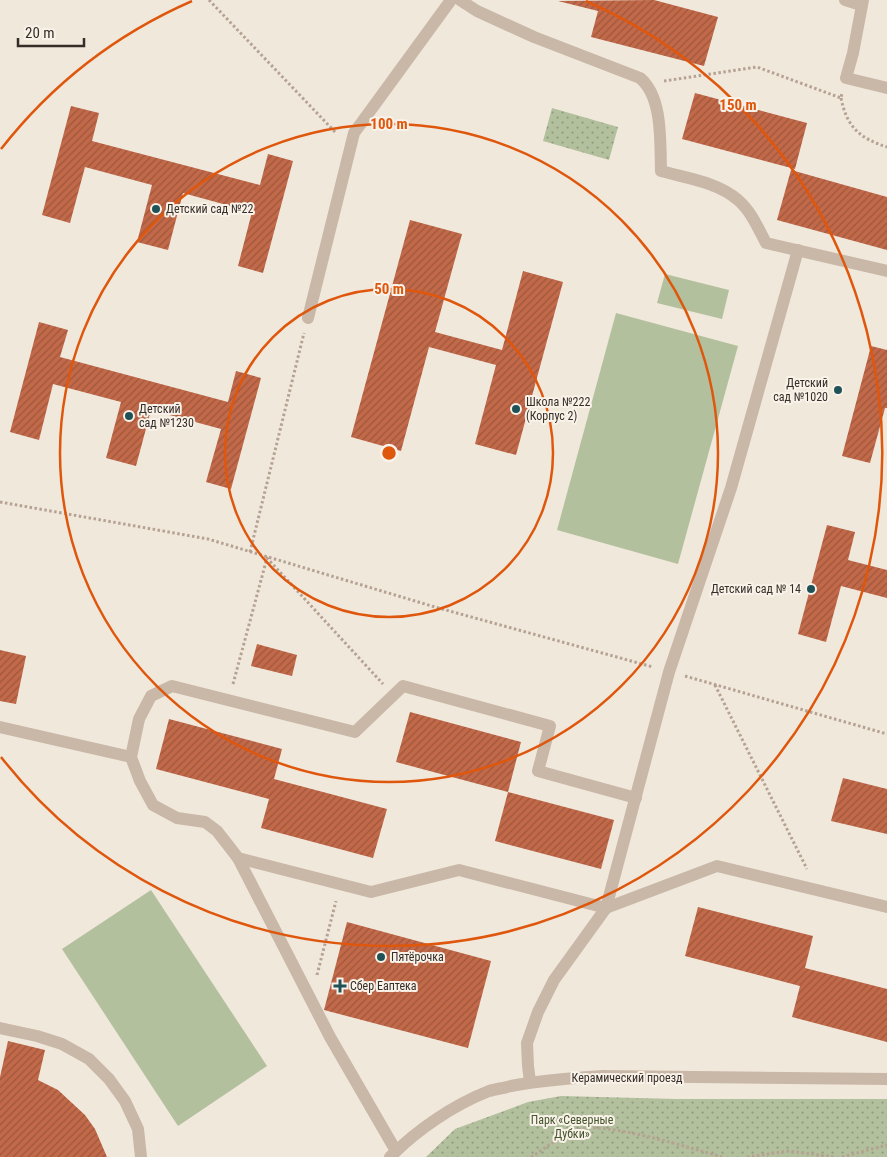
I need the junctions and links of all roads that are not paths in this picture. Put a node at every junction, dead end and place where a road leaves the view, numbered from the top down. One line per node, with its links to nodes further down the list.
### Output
1 (451, 0): 8 (street)
2 (460, 0): 6 (street)
3 (845, 0): 4 (street)
4 (862, 2): 5 (street)
5 (887, 88)
6 (798, 250): 7 (street); 11 (street)
7 (887, 271)
8 (308, 318)
9 (0, 728): 10 (street)
10 (131, 757): 11 (street); 12 (street)
11 (636, 798): 14 (street)
12 (238, 858): 14 (street); 18 (street)
13 (887, 906): 14 (street)
14 (606, 908): 17 (street)
15 (0, 1028): 19 (street)
16 (887, 1079): 17 (street, Керамический проезд)
17 (530, 1082): 18 (street, Керамический проезд)
18 (393, 1154)
19 (141, 1157)

